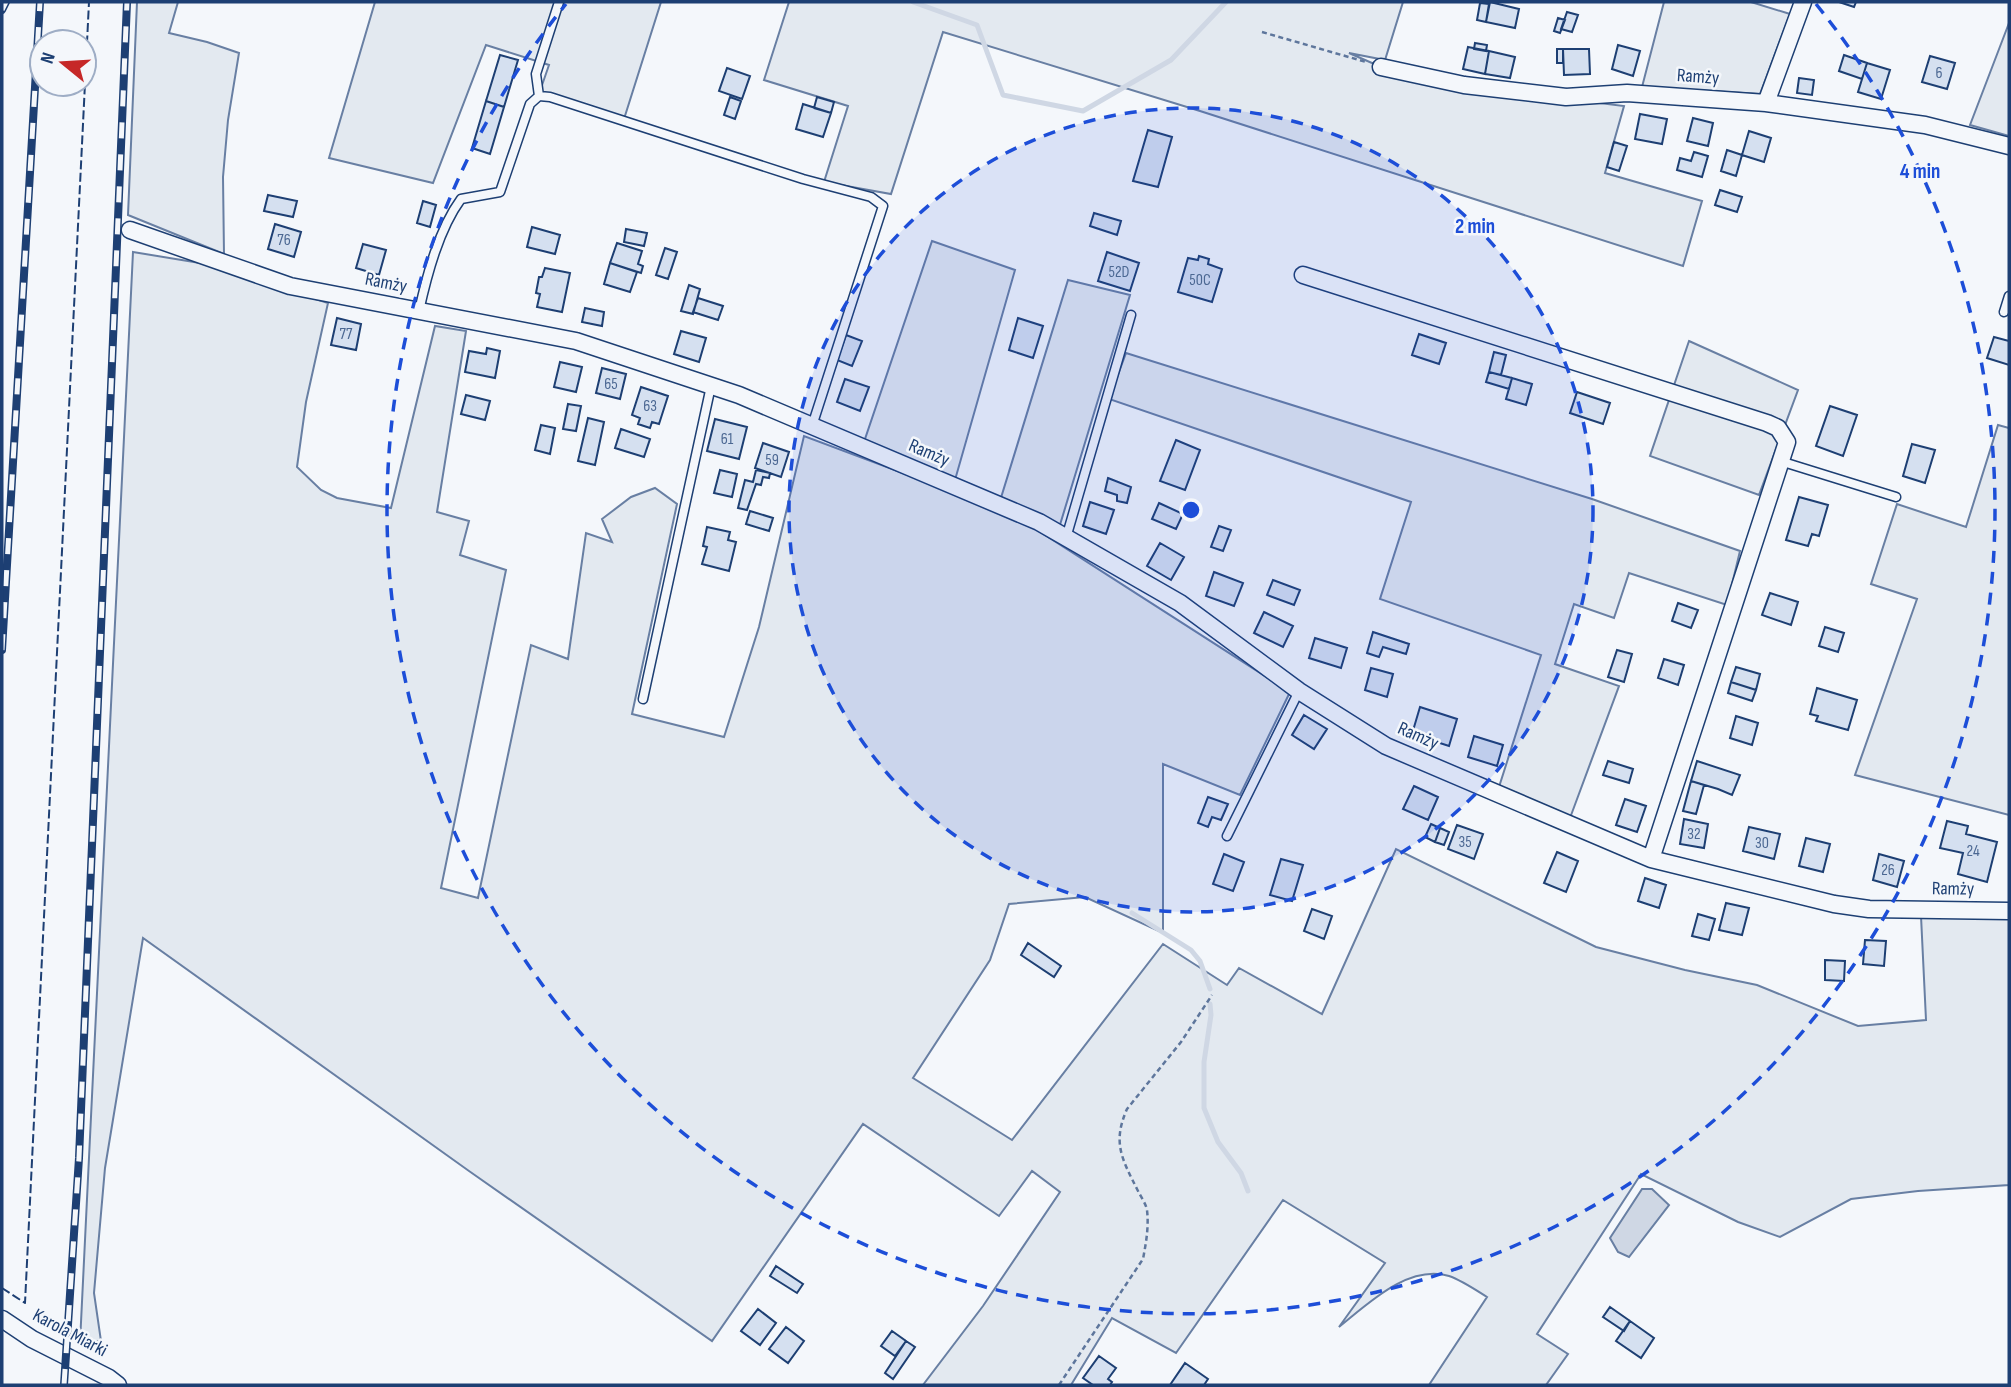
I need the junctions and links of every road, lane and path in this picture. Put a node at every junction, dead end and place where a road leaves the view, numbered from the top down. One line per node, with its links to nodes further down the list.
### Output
1 (559, 2): 5 (lane)
2 (1803, 2): 6 (street)
3 (1262, 32): 4 (path)
4 (1381, 67): 6 (street, Ramży)
5 (538, 96): 11 (lane); 15 (lane)
6 (1766, 103): 7 (street, Ramży)
7 (2009, 146)
8 (130, 230): 11 (street, Ramży)
9 (1303, 275): 16 (street)
10 (2009, 296): 12 (lane)
11 (419, 311): 14 (street, Ramży)
12 (2004, 312)
13 (1131, 315): 18 (lane)
14 (711, 386): 15 (street, Ramży); 20 (lane)
15 (812, 426): 18 (street, Ramży)
16 (1780, 461): 17 (lane); 22 (street)
17 (1896, 497)
18 (1066, 538): 19 (street, Ramży)
19 (1298, 691): 21 (lane); 22 (street, Ramży)
20 (643, 699)
21 (1227, 836)
22 (1651, 859): 23 (street, Ramży)
23 (2009, 911)
24 (1212, 995): 27 (path)
25 (2, 1319): 26 (street, Karola Miarki)
26 (118, 1385)
27 (1059, 1385)

